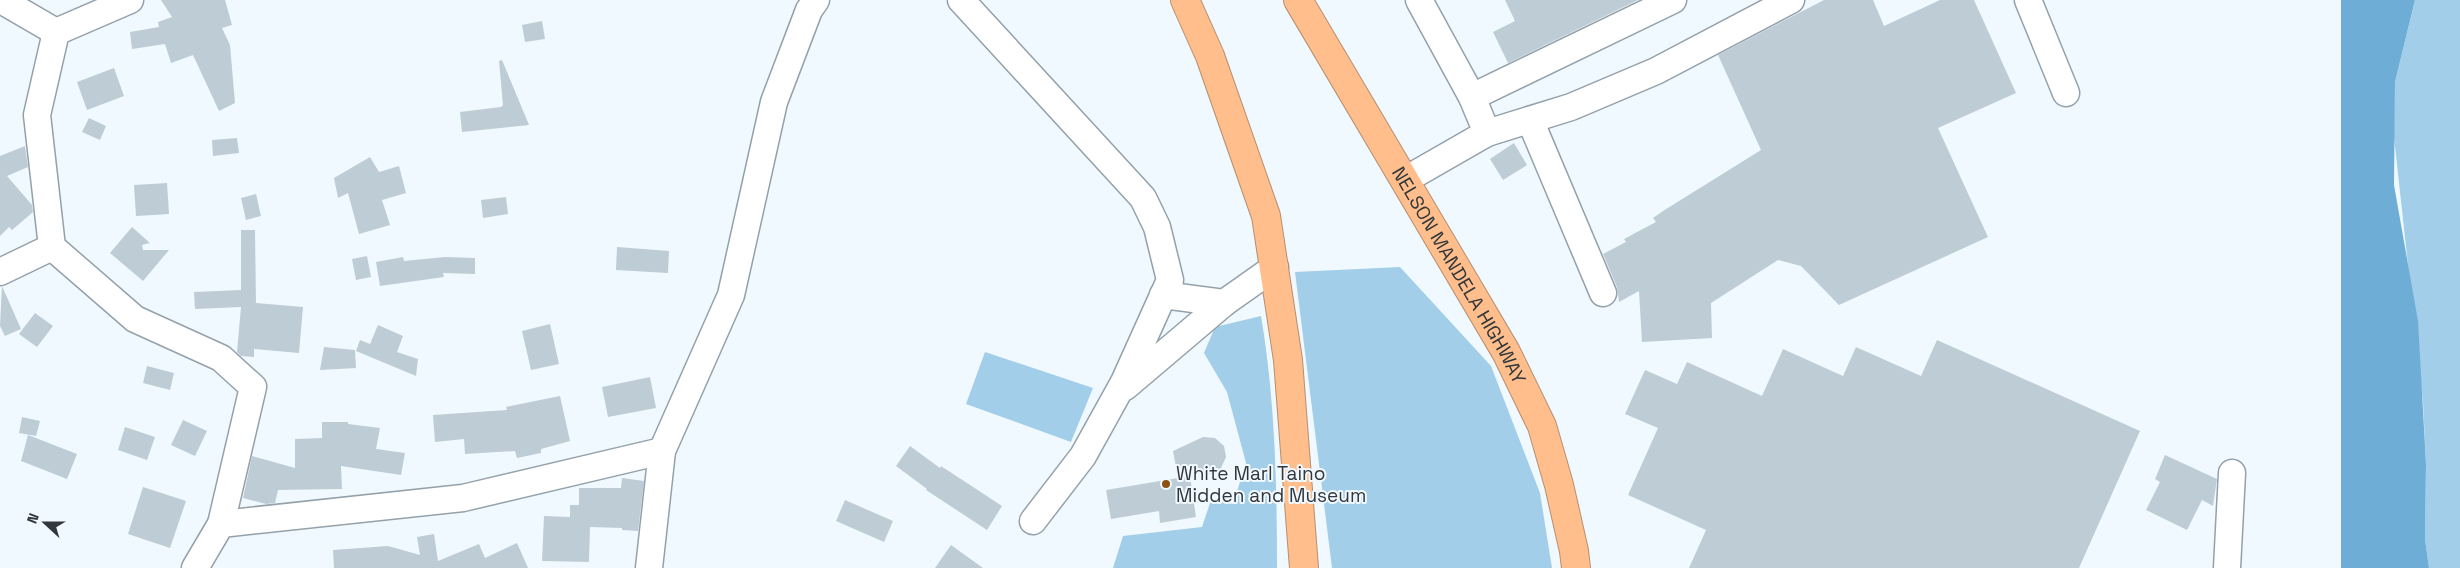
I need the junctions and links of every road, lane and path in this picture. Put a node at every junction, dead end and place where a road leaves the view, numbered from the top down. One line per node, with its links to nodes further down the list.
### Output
1 (1, 0): 11 (street)
2 (130, 0): 11 (street)
3 (816, 0): 24 (street)
4 (961, 0): 21 (street)
5 (1185, 0): 18 (highway)
6 (1298, 0): 16 (highway, NELSON MANDELA HIGHWAY)
7 (1419, 0): 13 (street)
8 (1673, 0): 13 (street)
9 (1791, 0): 14 (street)
10 (2028, 0): 12 (street)
11 (56, 32): 17 (street)
12 (2066, 93)
13 (1472, 97): 15 (street)
14 (1530, 120): 15 (street); 20 (street)
15 (1487, 133): 16 (street)
16 (1405, 180): 31 (highway, NELSON MANDELA HIGHWAY)
17 (52, 247): 19 (street); 27 (street)
18 (1275, 267): 22 (street); 30 (highway)
19 (0, 272)
20 (1604, 293)
21 (1163, 295): 22 (street); 23 (street)
22 (1224, 303): 23 (street)
23 (1119, 392): 26 (street)
24 (662, 451): 27 (street); 29 (street)
25 (2232, 473): 32 (street)
26 (1033, 521)
27 (221, 524): 28 (street)
28 (195, 568)
29 (649, 568)
30 (1304, 568)
31 (1576, 568)
32 (2227, 568)

